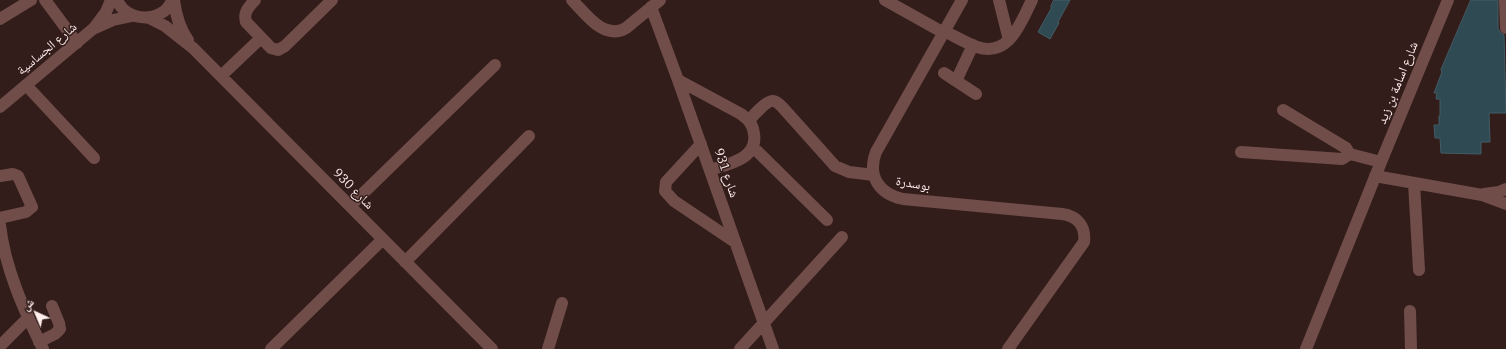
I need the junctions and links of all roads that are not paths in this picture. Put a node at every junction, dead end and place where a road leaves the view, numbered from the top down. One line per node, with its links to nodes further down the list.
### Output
1 (31, 0): 18 (street)
2 (45, 0): 24 (street)
3 (111, 0): 19 (street, شارع الجساسية)
4 (117, 0): 16 (street)
5 (174, 0): 17 (street); 26 (street, شارع 930)
6 (255, 0): 22 (street)
7 (332, 0): 22 (street)
8 (572, 0): 15 (street)
9 (884, 0): 21 (street)
10 (962, 0): 21 (street)
11 (999, 0): 23 (street)
12 (1032, 0): 23 (street)
13 (1448, 0): 43 (street, شارع اسامة بن زيد)
14 (1505, 0): 20 (street)
15 (656, 4): 30 (street, شارع 931)
16 (132, 16): 17 (street, شارع الجساسية); 19 (street, شارع الجساسية)
17 (149, 18): 26 (street, شارع 930)
18 (0, 19)
19 (94, 28): 24 (street, شارع الجساسية)
20 (1506, 28)
21 (944, 33): 25 (street); 45 (street)
22 (261, 38): 29 (street)
23 (1009, 40): 25 (street)
24 (76, 44): 32 (street, شارع الجساسية)
25 (973, 45): 31 (street)
26 (193, 48): 29 (street, شارع 930)
27 (495, 65): 52 (street)
28 (944, 73): 31 (street)
29 (221, 76): 52 (street, شارع 930)
30 (678, 80): 36 (street); 38 (street, شارع 931)
31 (956, 81): 33 (street)
32 (26, 85): 34 (street, شارع الجساسية); 42 (street)
33 (976, 94)
34 (0, 107)
35 (1283, 110): 41 (street)
36 (749, 120): 39 (street); 45 (street)
37 (529, 136): 59 (street)
38 (701, 144): 44 (street, شارع 931); 58 (street)
39 (753, 147): 44 (street); 54 (street)
40 (1241, 152): 41 (street)
41 (1350, 154): 43 (street)
42 (94, 158)
43 (1381, 162): 47 (street, شارع اسامة بن زيد)
44 (710, 170): 58 (street, شارع 931)
45 (874, 175): 73 (street, بوسدرة)
46 (0, 176): 53 (street)
47 (1375, 176): 48 (street); 74 (street, شارع اسامة بن زيد)
48 (1414, 183): 50 (street); 60 (street)
49 (1506, 189): 50 (street)
50 (1482, 195): 51 (street)
51 (1506, 204)
52 (350, 206): 57 (street, شارع 930)
53 (0, 218)
54 (826, 220)
55 (0, 225): 64 (street)
56 (842, 237): 65 (street)
57 (383, 239): 59 (street, شارع 930); 68 (street)
58 (735, 242): 65 (street, شارع 931)
59 (405, 262): 69 (street, شارع 930)
60 (1419, 270)
61 (562, 303): 70 (street)
62 (52, 306): 66 (street)
63 (1410, 311): 75 (street)
64 (28, 318): 66 (street); 67 (street)
65 (764, 323): 71 (street); 72 (street, شارع 931)
66 (41, 345)
67 (0, 346)
68 (271, 349)
69 (492, 349)
70 (548, 349)
71 (740, 349)
72 (773, 349)
73 (1008, 349)
74 (1306, 349)
75 (1411, 349)

